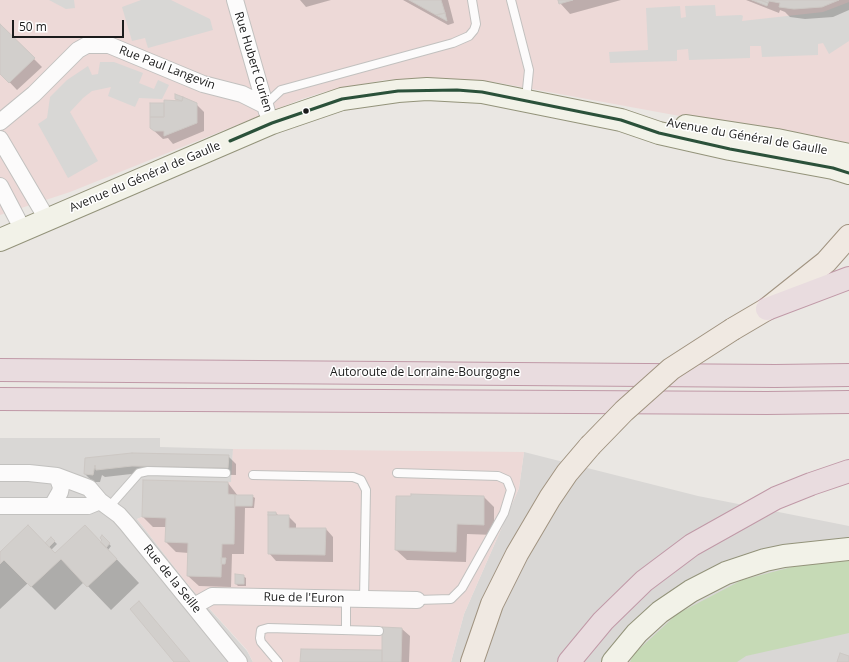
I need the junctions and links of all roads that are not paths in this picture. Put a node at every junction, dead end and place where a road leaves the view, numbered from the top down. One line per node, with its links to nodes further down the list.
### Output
1 (235, 0): 5 (street, Rue Hubert Curien)
2 (472, 0): 5 (lane)
3 (511, 0): 4 (lane)
4 (526, 100): 5 (main road, Avenue du Général de Gaulle); 6 (main road, Avenue du Général de Gaulle)
5 (268, 114): 7 (street, Rue Paul Langevin); 12 (main road, Avenue du Général de Gaulle)
6 (621, 120): 9 (main road, Avenue du Général de Gaulle); 10 (main road, Avenue du Général de Gaulle)
7 (0, 122)
8 (0, 140): 12 (street)
9 (849, 154)
10 (849, 173)
11 (0, 186): 13 (street)
12 (47, 219): 13 (main road, Avenue du Général de Gaulle)
13 (23, 230): 15 (main road, Avenue du Général de Gaulle)
14 (849, 236): 17 (main road)
15 (0, 240)
16 (849, 278): 17 (highway)
17 (767, 309): 40 (main road, bridge)
18 (0, 370): 19 (highway, Autoroute de Lorraine-Bourgogne)
19 (849, 375)
20 (0, 399): 21 (highway)
21 (849, 402)
22 (849, 471): 41 (highway)
23 (0, 473): 27 (street, Rue de la Seille)
24 (226, 473): 28 (lane)
25 (397, 473): 34 (lane)
26 (253, 475): 33 (lane)
27 (57, 476): 28 (street, Rue de la Seille); 30 (street)
28 (105, 504): 30 (street); 35 (street, Rue de la Seille)
29 (0, 506): 30 (street)
30 (52, 506)
31 (849, 549): 42 (main road)
32 (346, 599): 33 (street, Rue de l'Euron); 35 (street, Rue de l'Euron); 36 (lane)
33 (364, 599): 34 (street, Rue de l'Euron)
34 (417, 600)
35 (194, 606): 38 (street, Rue de la Seille)
36 (346, 630): 37 (lane); 39 (lane)
37 (379, 631)
38 (239, 662)
39 (278, 662)
40 (472, 662)
41 (569, 662)
42 (613, 662)

